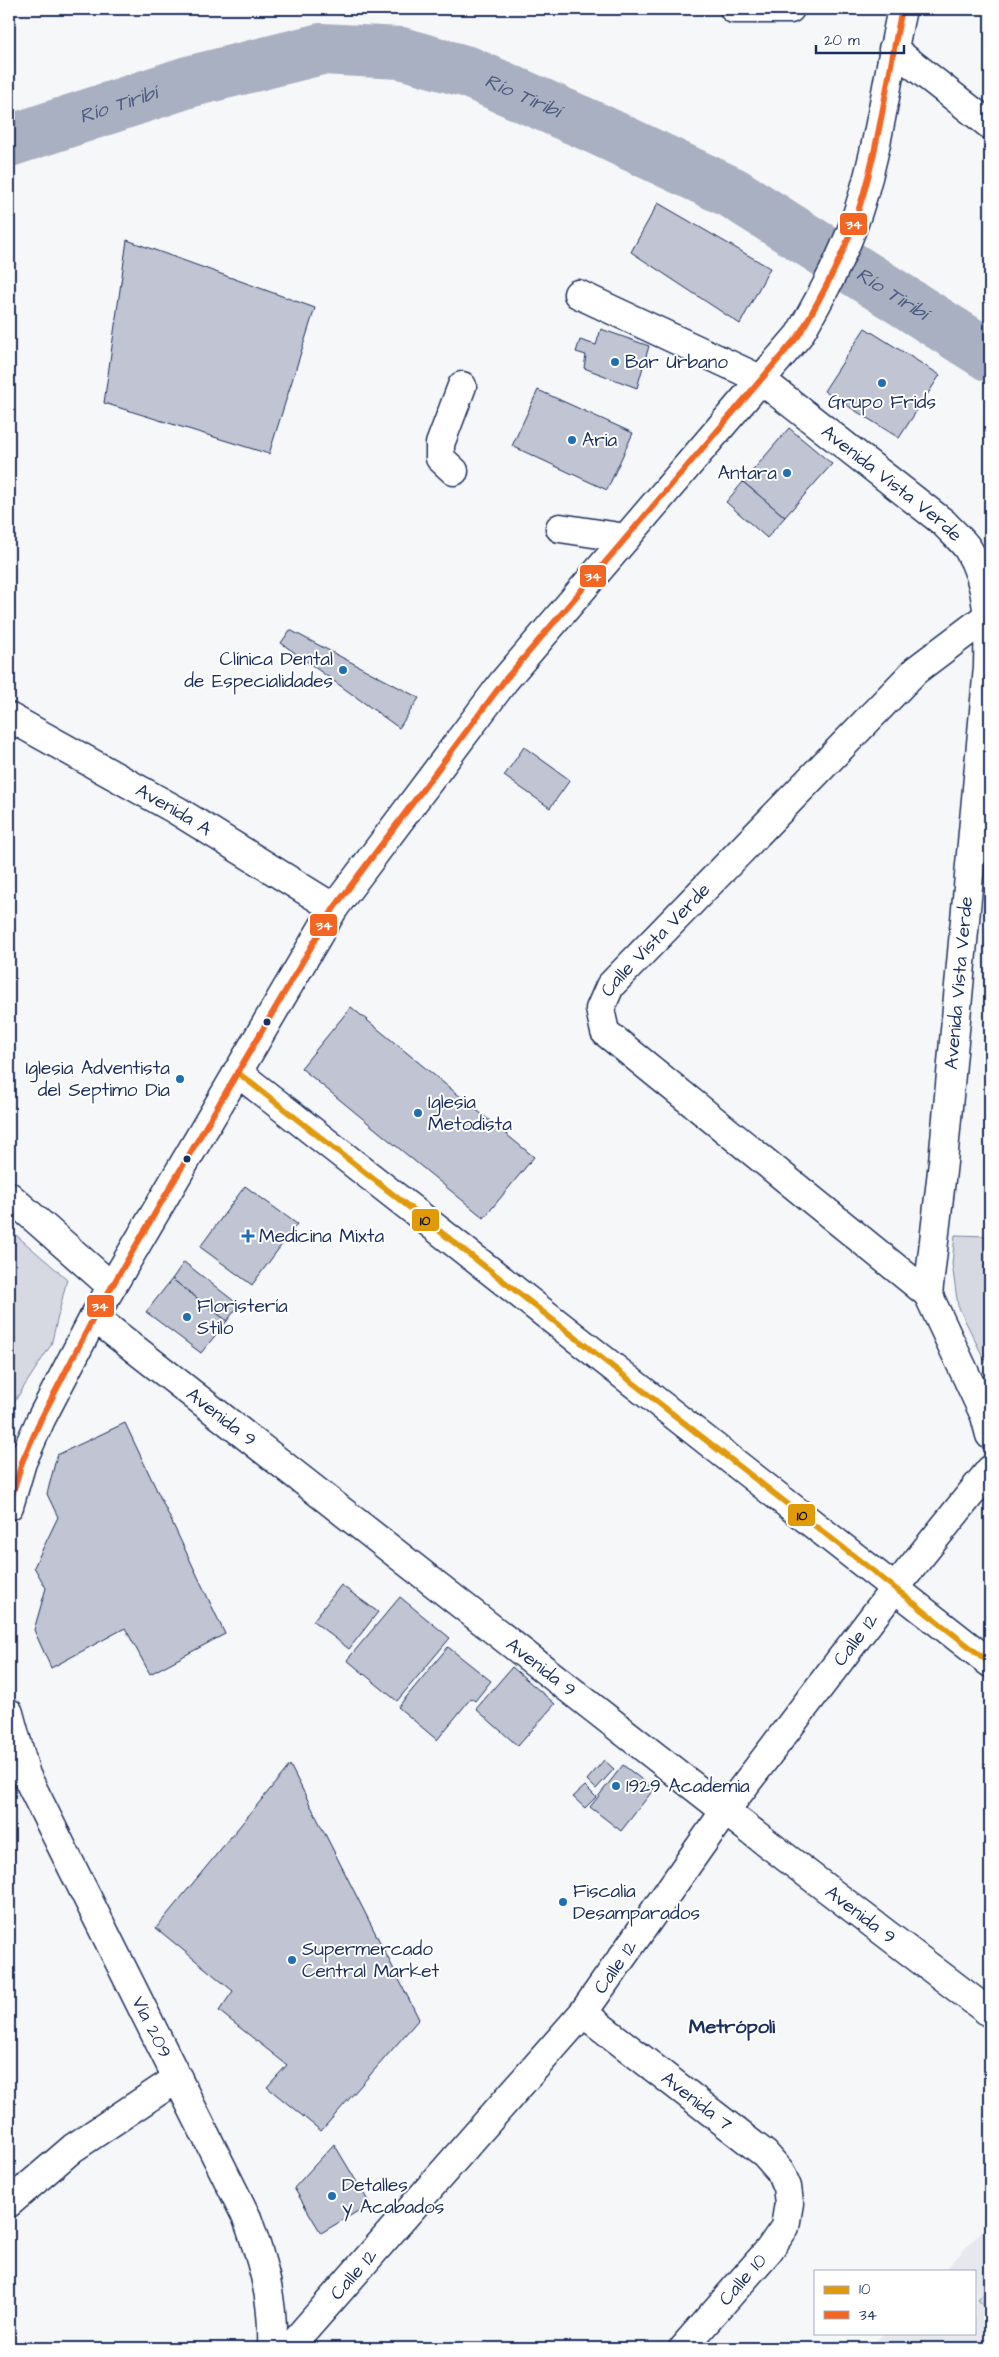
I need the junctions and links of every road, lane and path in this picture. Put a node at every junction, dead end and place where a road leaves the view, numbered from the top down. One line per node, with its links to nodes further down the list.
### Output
1 (734, 9): 2 (street)
2 (790, 9)
3 (902, 9): 4 (street)
4 (893, 49): 5 (street); 7 (street)
5 (990, 125)
6 (578, 294): 7 (street, Avenida Vista Verde)
7 (760, 379): 11 (street); 12 (street, Avenida Vista Verde)
8 (462, 386): 9 (street)
9 (454, 471)
10 (560, 528): 11 (street)
11 (626, 538): 14 (street)
12 (989, 615): 18 (street, Avenida Vista Verde); 18 (street, Calle Vista Verde)
13 (9, 717): 14 (street, Avenida A)
14 (334, 908): 15 (street)
15 (237, 1072): 17 (street); 25 (street)
16 (9, 1196): 17 (street)
17 (111, 1286): 19 (street)
18 (928, 1294): 21 (street)
19 (94, 1316): 20 (street); 28 (street, Avenida 9)
20 (41, 1419): 22 (street); 24 (street)
21 (990, 1435)
22 (9, 1444)
23 (990, 1470): 25 (street, Calle 12)
24 (9, 1506)
25 (895, 1588): 26 (street); 28 (street, Calle 12)
26 (990, 1664)
27 (9, 1713): 31 (street, Vía 209)
28 (725, 1811): 29 (street, Calle 12); 30 (street, Avenida 9)
29 (583, 2013): 33 (street, Avenida 7); 35 (street, Calle 12)
30 (990, 2013)
31 (178, 2078): 32 (street); 34 (street, Vía 209)
32 (9, 2202)
33 (789, 2203): 36 (street, Calle 10)
34 (272, 2348)
35 (289, 2348)
36 (683, 2348)

